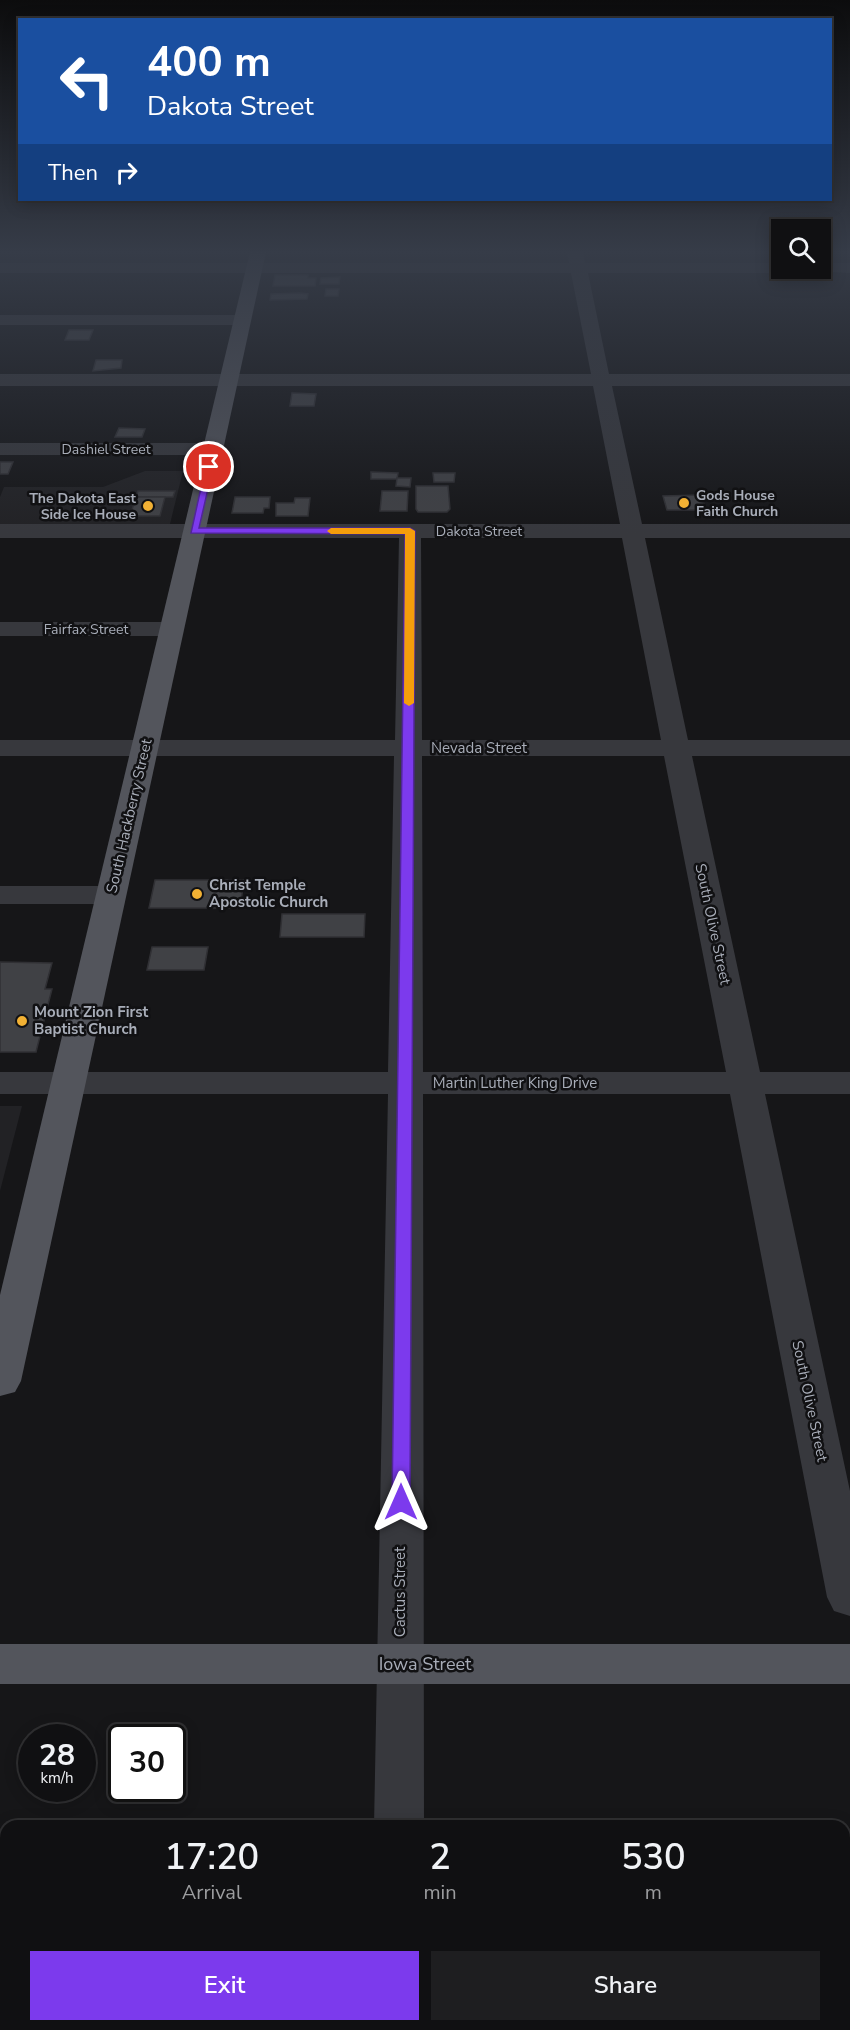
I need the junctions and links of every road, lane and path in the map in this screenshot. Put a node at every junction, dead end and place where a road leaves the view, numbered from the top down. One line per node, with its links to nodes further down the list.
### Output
1 (236, 347): 4 (main road, South Hackberry Street)
2 (596, 347): 5 (street, South Olive Street)
3 (0, 380): 4 (street)
4 (228, 380): 5 (street); 8 (main road, South Hackberry Street)
5 (603, 380): 6 (street); 12 (street, South Olive Street)
6 (850, 380)
7 (0, 449): 8 (street, Dashiel Street)
8 (213, 449): 10 (main road, South Hackberry Street)
9 (0, 531): 10 (street, Dakota Street)
10 (194, 531): 11 (street, Dakota Street); 15 (main road, South Hackberry Street)
11 (410, 531): 12 (street, Dakota Street); 18 (street, Cactus Street)
12 (633, 531): 13 (street, Dakota Street); 19 (street, South Olive Street)
13 (850, 531)
14 (0, 629): 15 (street, Fairfax Street)
15 (172, 629): 17 (main road, South Hackberry Street)
16 (0, 748): 17 (street, Nevada Street)
17 (145, 748): 18 (street, Nevada Street); 22 (main road, South Hackberry Street)
18 (409, 748): 19 (street, Nevada Street); 25 (street, Cactus Street)
19 (677, 748): 20 (street, Nevada Street); 26 (street, South Olive Street)
20 (850, 748)
21 (0, 895): 22 (street)
22 (111, 895): 24 (main road, South Hackberry Street)
23 (0, 1083): 24 (street, Martin Luther King Drive)
24 (68, 1083): 25 (street, Martin Luther King Drive); 28 (main road, South Hackberry Street)
25 (404, 1083): 26 (street, Martin Luther King Drive); 31 (street, Cactus Street)
26 (746, 1083): 27 (street, Martin Luther King Drive); 29 (street, South Olive Street)
27 (850, 1083)
28 (0, 1381)
29 (850, 1597)
30 (0, 1664): 31 (main road, Iowa Street)
31 (400, 1664): 32 (main road, Iowa Street); 33 (street, Cactus Street)
32 (850, 1664)
33 (399, 1820)

